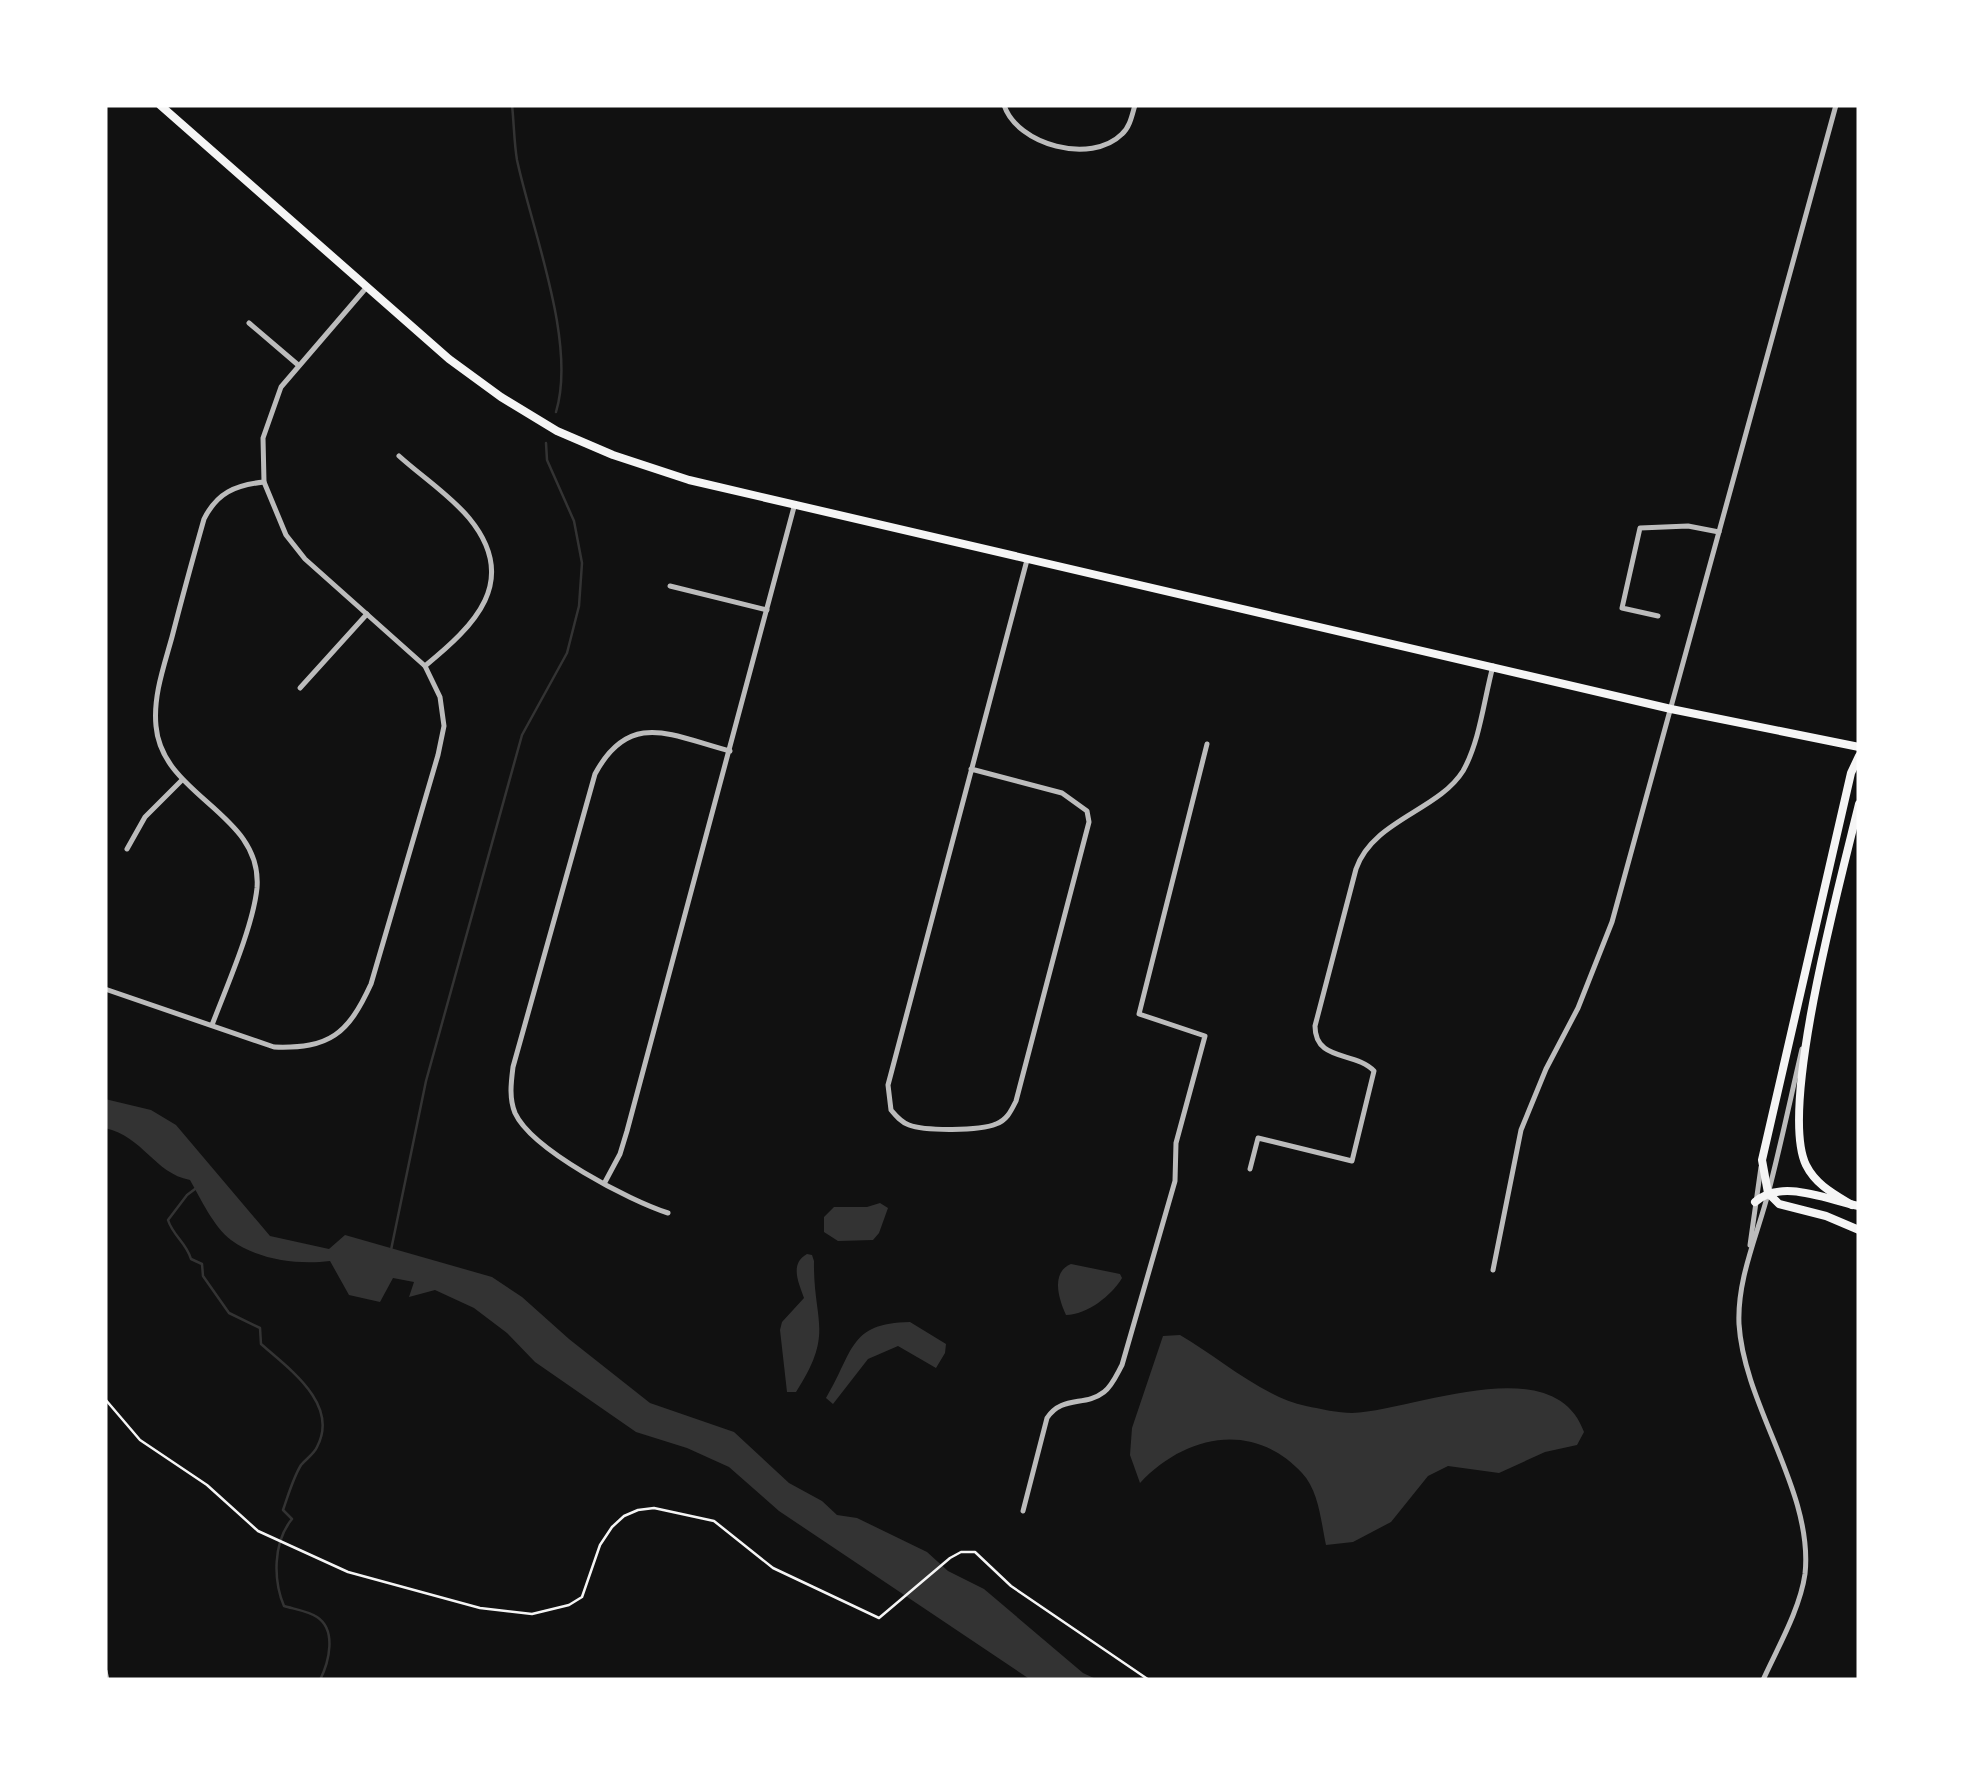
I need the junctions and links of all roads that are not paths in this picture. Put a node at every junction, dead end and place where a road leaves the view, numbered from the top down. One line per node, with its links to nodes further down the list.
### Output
1 (160, 105): 5 (main road)
2 (1004, 105): 3 (street)
3 (1135, 105)
4 (1836, 105): 11 (street)
5 (366, 288): 7 (street); 10 (main road)
6 (249, 324): 7 (street)
7 (297, 364): 9 (street)
8 (399, 456): 17 (street)
9 (264, 482): 15 (street); 26 (street)
10 (794, 507): 12 (main road); 14 (street)
11 (1718, 532): 16 (street); 20 (street)
12 (1027, 559): 18 (main road); 25 (street)
13 (670, 586): 14 (street)
14 (767, 610): 23 (street)
15 (366, 614): 17 (street); 19 (street)
16 (1658, 616)
17 (425, 666): 31 (street)
18 (1493, 666): 20 (main road); 33 (street)
19 (300, 688)
20 (1672, 710): 22 (main road); 41 (street)
21 (1207, 744): 42 (street)
22 (1859, 747)
23 (730, 751): 34 (street); 34 (street)
24 (1859, 756): 32 (main road)
25 (972, 769): 25 (street)
26 (182, 780): 28 (street); 31 (street)
27 (1859, 804): 29 (main road)
28 (127, 849)
29 (1824, 954): 35 (street); 37 (main road)
30 (105, 989): 31 (street)
31 (212, 1026)
32 (1762, 1160): 35 (main road); 36 (street)
33 (1250, 1169)
34 (605, 1182): 38 (street)
35 (1768, 1193): 36 (main road); 37 (main road); 39 (main road); 40 (street)
36 (1754, 1202): 40 (street)
37 (1855, 1205)
38 (668, 1213)
39 (1859, 1230)
40 (1749, 1258): 45 (street)
41 (1494, 1270)
42 (1023, 1511)
43 (105, 1671): 44 (street)
44 (107, 1680)
45 (1763, 1680)

